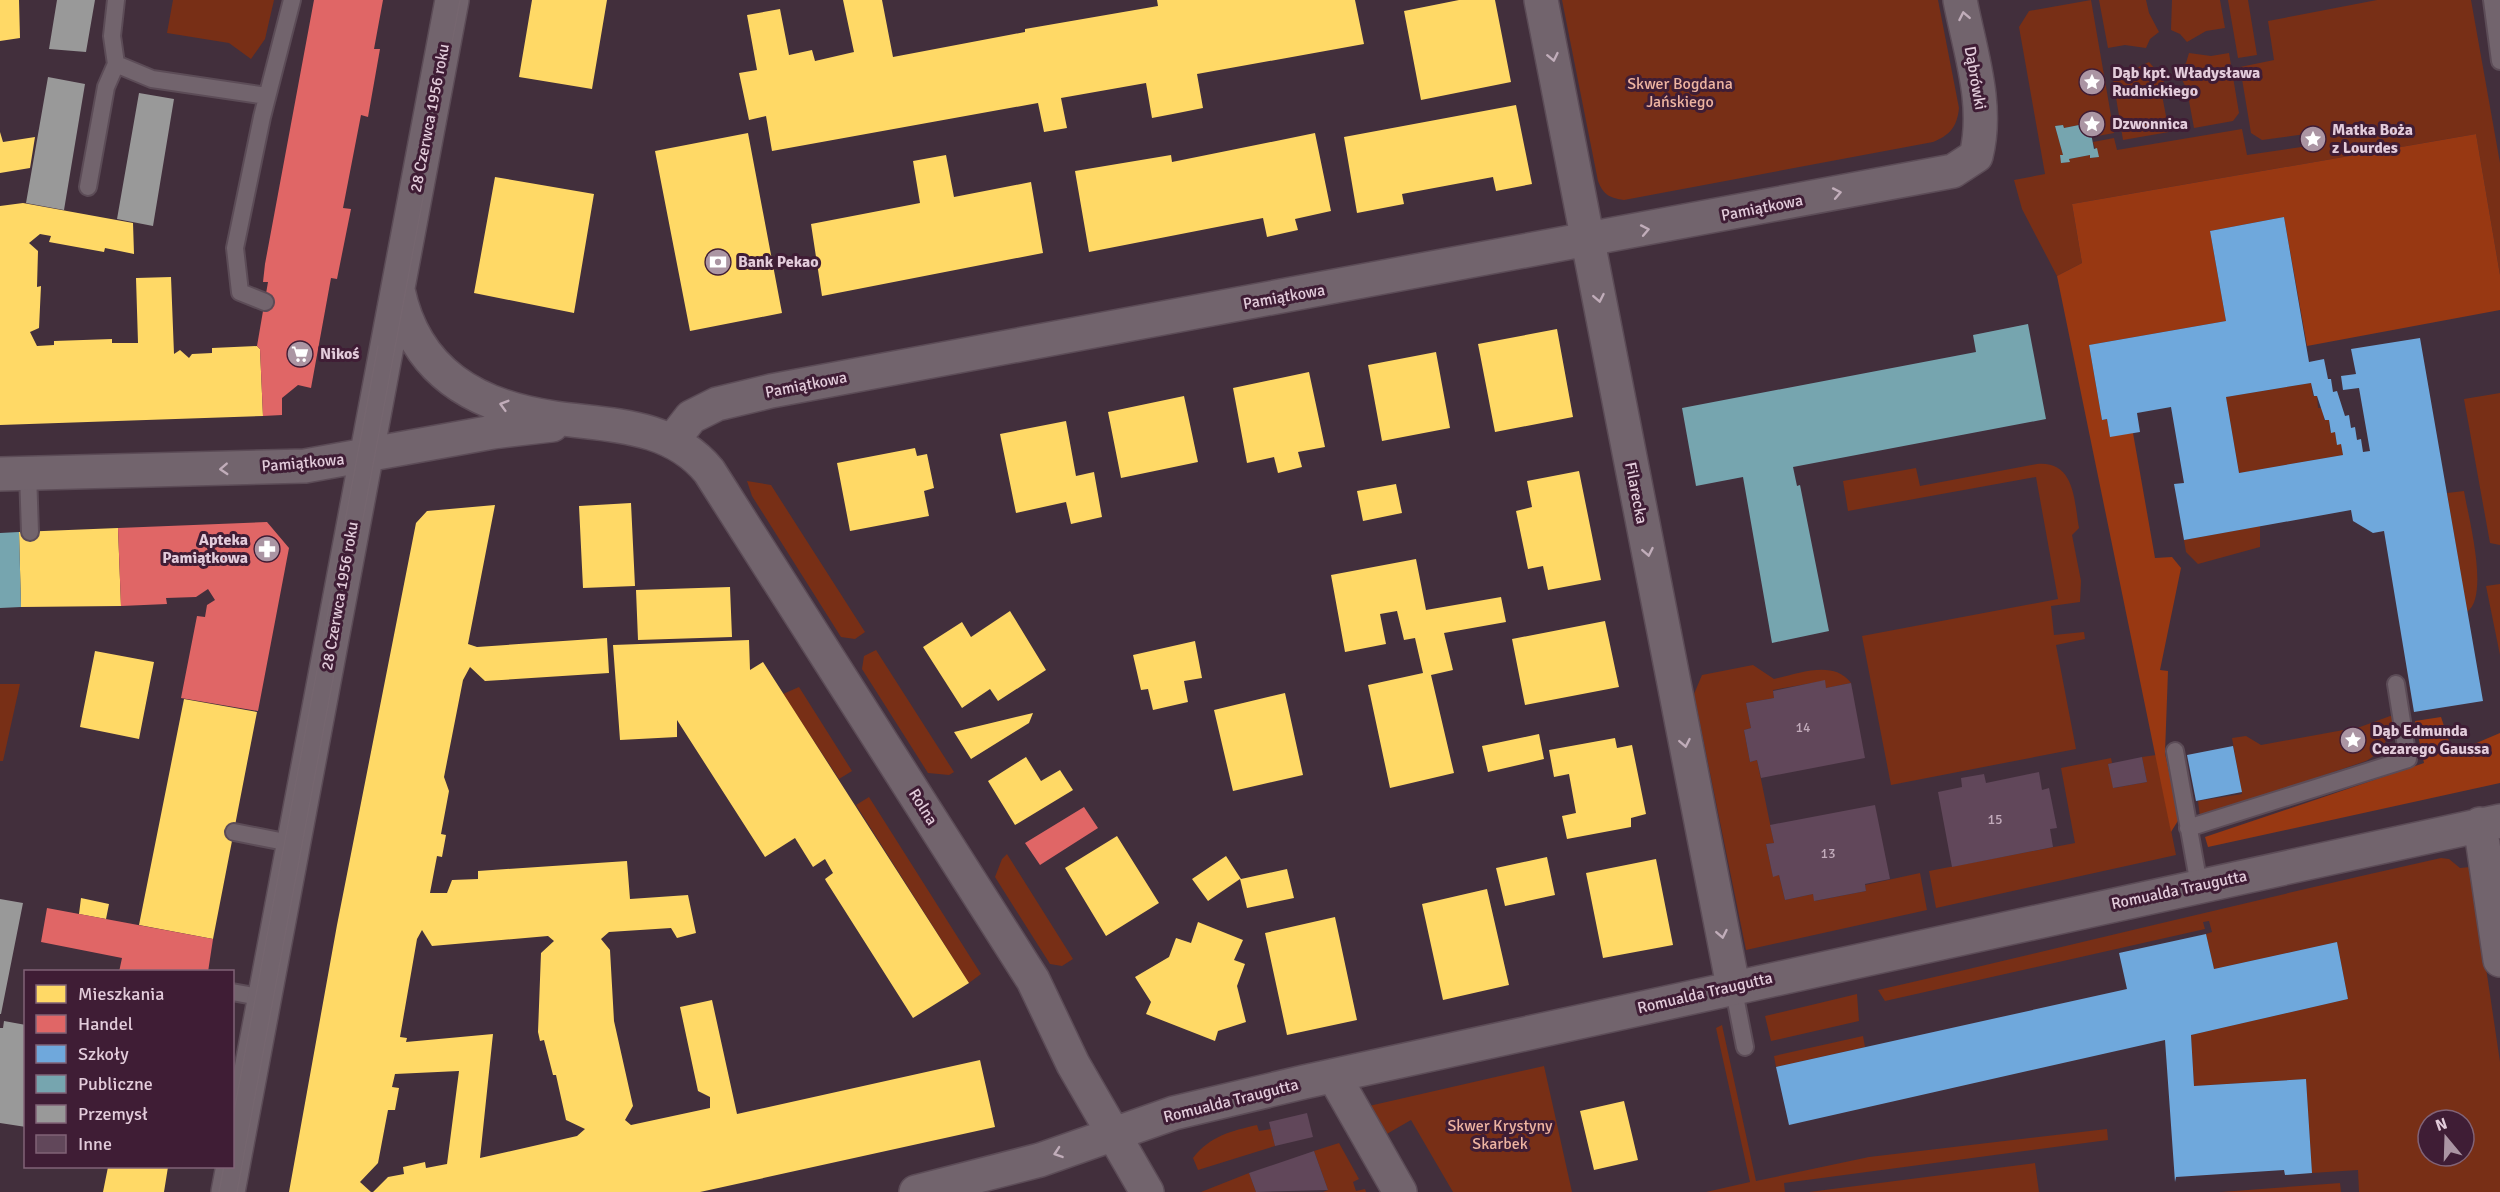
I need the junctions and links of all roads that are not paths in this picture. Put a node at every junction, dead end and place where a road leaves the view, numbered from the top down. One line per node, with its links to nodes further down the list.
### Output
1 (116, 0): 8 (lane)
2 (292, 0): 9 (lane)
3 (452, 0): 13 (street, 28 Czerwca 1956 roku)
4 (1541, 0): 12 (street, Filarecka, one-way to 12)
5 (1960, 0): 10 (street, Dąbrówki, one-way to 5)
6 (2492, 0): 7 (lane)
7 (2500, 61)
8 (116, 64): 9 (lane); 11 (lane)
9 (267, 96): 14 (lane)
10 (1977, 156): 12 (street, Pamiątkowa, one-way to 10)
11 (88, 187)
12 (1588, 241): 16 (street, Pamiątkowa); 28 (street, Filarecka, one-way to 28)
13 (398, 290): 15 (street, Pamiątkowa, one-way to 13); 17 (street, 28 Czerwca 1956 roku)
14 (265, 302)
15 (602, 423): 16 (street, Pamiątkowa); 17 (street, Pamiątkowa)
16 (673, 440): 33 (street, Rolna)
17 (366, 456): 18 (street, Pamiątkowa, one-way to 18); 25 (street, 28 Czerwca 1956 roku)
18 (14, 473): 19 (lane)
19 (30, 532)
20 (2396, 684): 23 (lane)
21 (2175, 751): 23 (lane)
22 (2490, 822): 26 (street, Romualda Traugutta); 27 (street)
23 (2188, 828): 26 (lane)
24 (234, 832): 25 (lane)
25 (295, 844): 30 (street, 28 Czerwca 1956 roku)
26 (2199, 885): 28 (street, Romualda Traugutta)
27 (2500, 960)
28 (1733, 987): 31 (lane); 32 (street, Romualda Traugutta)
29 (234, 992): 30 (lane)
30 (265, 998): 34 (street, 28 Czerwca 1956 roku)
31 (1745, 1047)
32 (1334, 1076): 33 (street, Romualda Traugutta); 40 (street)
33 (1113, 1134): 36 (street, Romualda Traugutta, one-way to 36); 39 (street, Rolna)
34 (234, 1161)
35 (233, 1168): 37 (street, 28 Czerwca 1956 roku)
36 (961, 1187): 38 (street, Romualda Traugutta)
37 (228, 1192)
38 (916, 1192)
39 (1147, 1192)
40 (1400, 1192)

